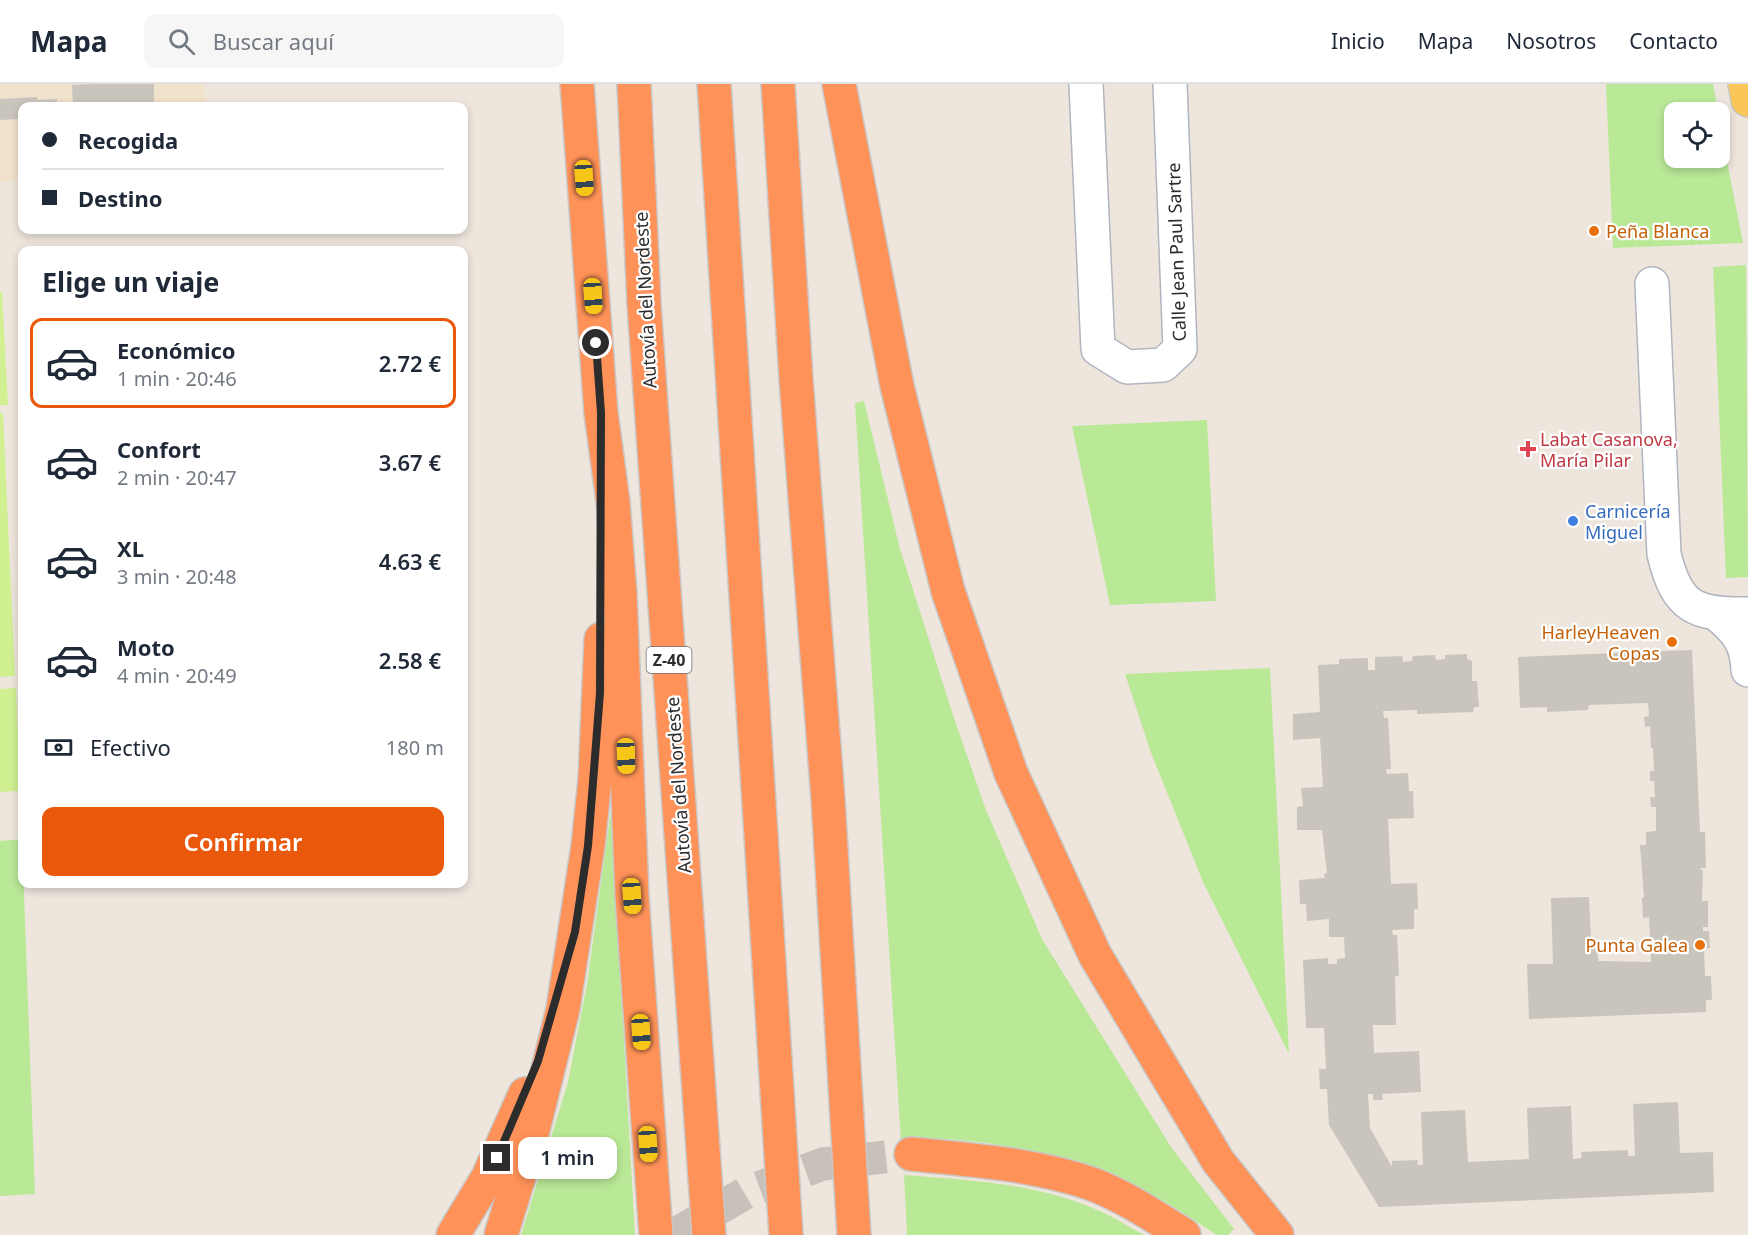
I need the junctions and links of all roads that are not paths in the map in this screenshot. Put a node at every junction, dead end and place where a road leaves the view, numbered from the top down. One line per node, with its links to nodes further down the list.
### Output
1 (578, 84): 11 (highway)
2 (634, 84): 19 (highway, Autovía del Nordeste / Z-40)
3 (714, 84): 20 (highway)
4 (778, 84): 21 (highway)
5 (839, 84): 23 (highway)
6 (1086, 84): 7 (lane, Calle Jean Paul Sartre)
7 (1170, 84)
8 (1745, 84): 9 (main road)
9 (1748, 99)
10 (1652, 284): 12 (lane)
11 (601, 413): 14 (highway); 18 (highway)
12 (1733, 614): 13 (lane)
13 (1748, 670)
14 (575, 932): 16 (highway); 17 (highway)
15 (911, 1154): 22 (highway)
16 (453, 1235)
17 (501, 1235)
18 (656, 1235)
19 (709, 1235)
20 (786, 1235)
21 (854, 1235)
22 (1184, 1235)
23 (1276, 1235)

